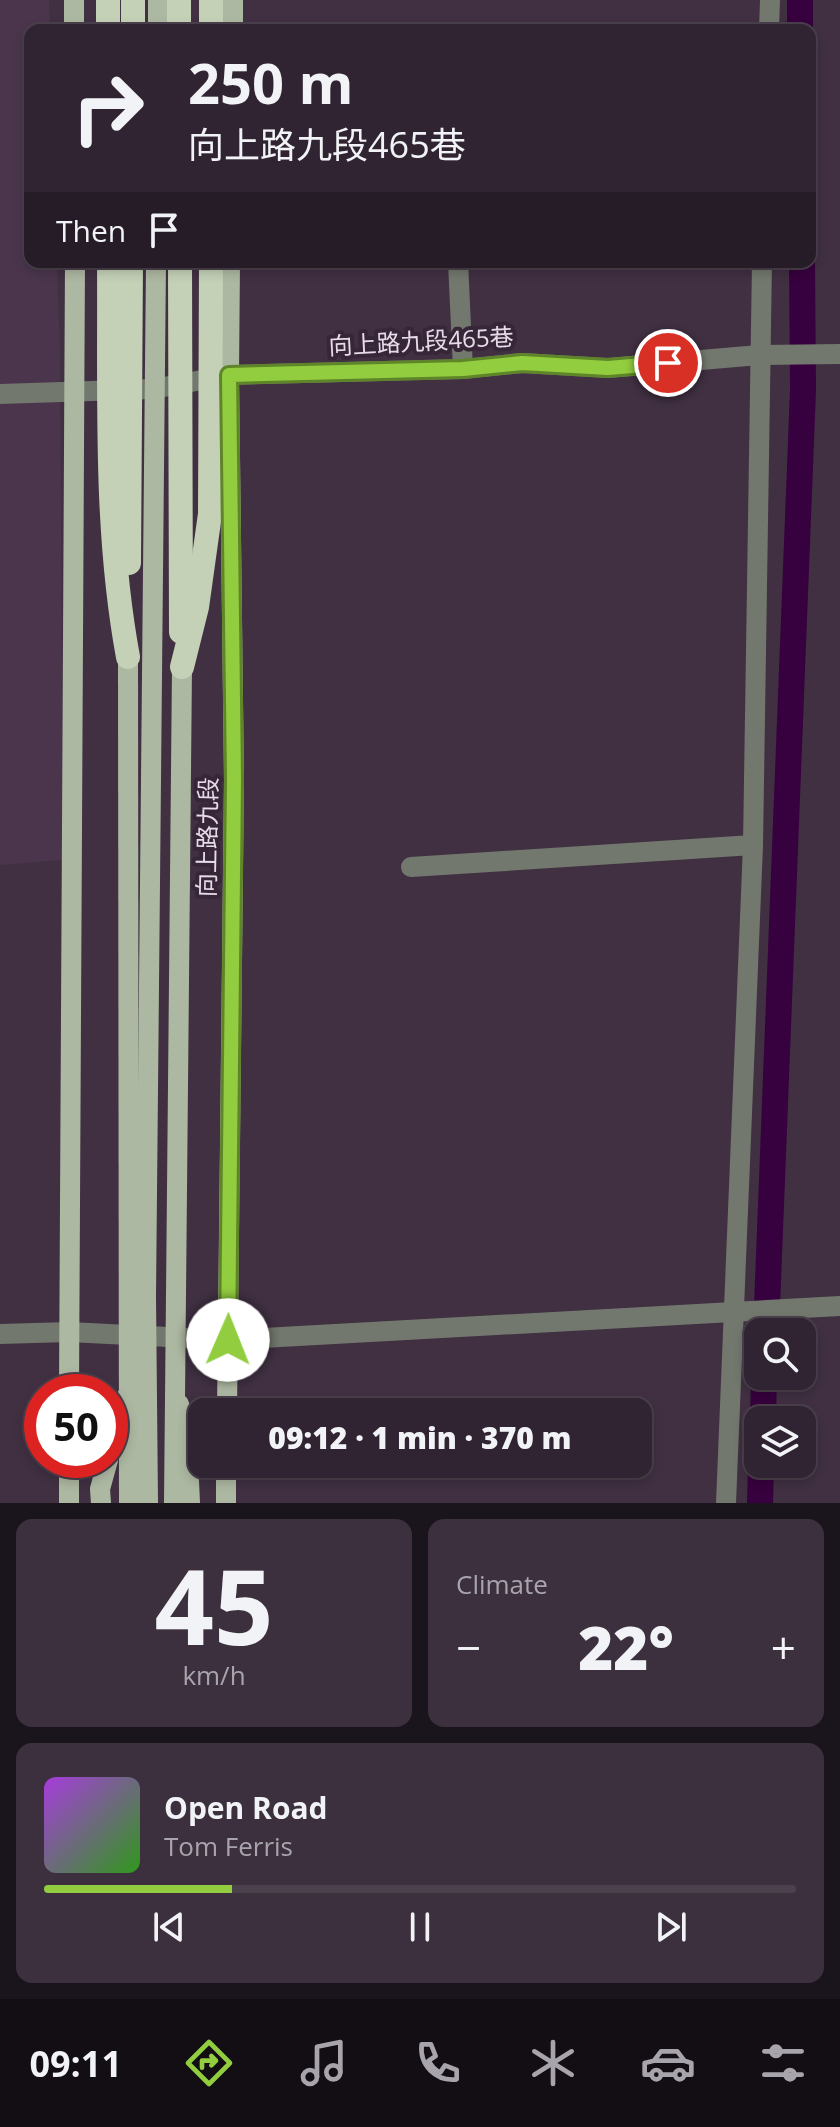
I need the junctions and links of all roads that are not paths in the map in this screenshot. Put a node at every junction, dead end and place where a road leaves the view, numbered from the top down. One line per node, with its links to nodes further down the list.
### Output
1 (74, 0): 9 (main road)
2 (108, 0): 10 (highway)
3 (133, 0): 11 (highway)
4 (158, 0): 12 (main road)
5 (179, 0): 13 (highway)
6 (211, 0): 14 (highway)
7 (233, 0): 15 (main road)
8 (770, 0): 16 (street)
9 (74, 24)
10 (108, 24)
11 (133, 24)
12 (158, 24)
13 (179, 24)
14 (211, 24)
15 (233, 24)
16 (769, 24)
17 (75, 268): 31 (main road)
18 (109, 268): 33 (highway, bridge)
19 (131, 268): 33 (highway, bridge)
20 (156, 268): 30 (main road)
21 (180, 268): 34 (highway, bridge)
22 (211, 268): 34 (highway, bridge)
23 (230, 268): 29 (main road, 向上路九段)
24 (458, 268): 28 (street)
25 (762, 268): 27 (street)
26 (840, 354): 27 (street, 向上路九段465巷)
27 (759, 355): 28 (street, 向上路九段465巷); 35 (street)
28 (463, 369): 29 (street, 向上路九段465巷)
29 (229, 375): 30 (street, 向上路九段465巷); 42 (main road, 向上路九段)
30 (153, 389): 31 (street, 向上路九段465巷); 41 (main road)
31 (75, 392): 32 (street, 向上路九段465巷); 39 (main road)
32 (0, 394)
33 (128, 657): 45 (main road, bridge)
34 (182, 667): 44 (main road, 向上路九段, bridge)
35 (753, 845): 36 (street); 38 (street)
36 (411, 867)
37 (840, 1306): 38 (street)
38 (732, 1312): 42 (street); 58 (street)
39 (69, 1332): 40 (street); 41 (street); 43 (main road)
40 (0, 1334)
41 (148, 1336): 42 (street); 54 (main road)
42 (228, 1340): 47 (main road, 向上路九段)
43 (69, 1374)
44 (174, 1380): 55 (main road, 向上路九段, bridge); 56 (main road, bridge)
45 (129, 1389): 46 (main road, bridge); 53 (main road, bridge)
46 (128, 1392)
47 (227, 1398)
48 (69, 1478): 51 (main road)
49 (103, 1478): 52 (main road)
50 (226, 1478): 57 (main road)
51 (69, 1503)
52 (101, 1503)
53 (129, 1503)
54 (148, 1503)
55 (174, 1503)
56 (190, 1503)
57 (226, 1503)
58 (726, 1503)

